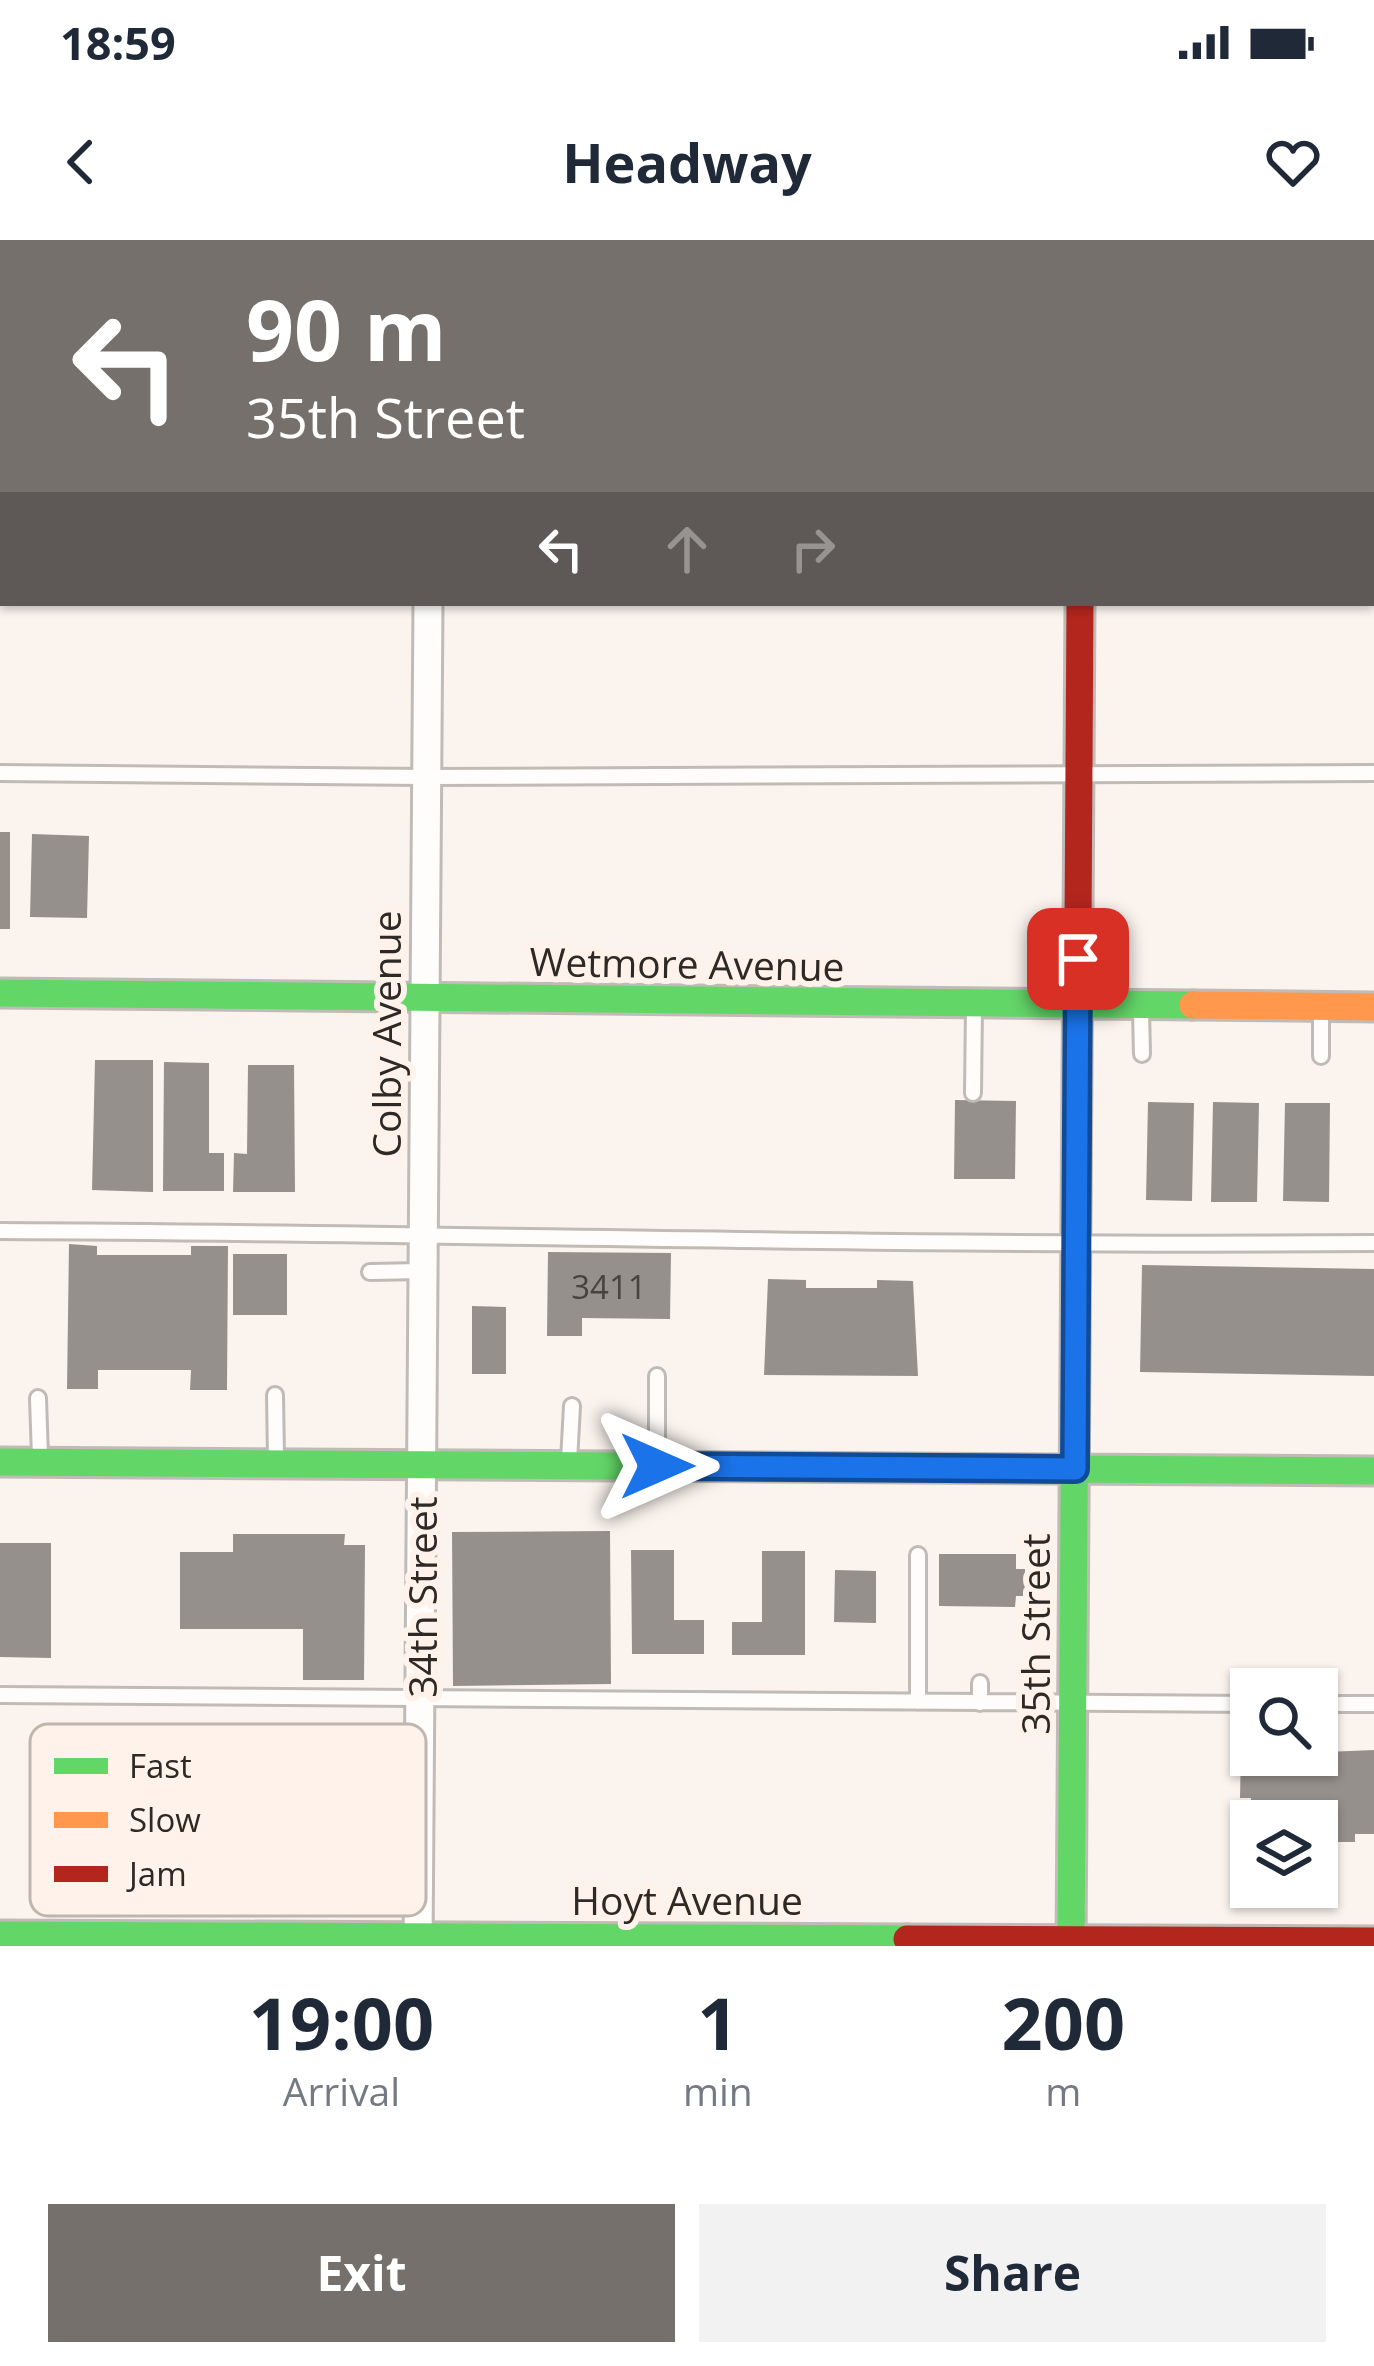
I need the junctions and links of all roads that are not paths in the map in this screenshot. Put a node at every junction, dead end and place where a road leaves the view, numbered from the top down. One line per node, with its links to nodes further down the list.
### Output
1 (428, 606): 6 (street, Colby Avenue)
2 (1080, 606): 3 (street, 35th Street)
3 (1082, 772): 5 (lane); 6 (lane); 10 (street, 35th Street)
4 (0, 773): 6 (lane)
5 (1374, 773)
6 (426, 777): 8 (street, Colby Avenue)
7 (0, 993): 8 (street, Wetmore Avenue)
8 (425, 1000): 9 (street, Wetmore Avenue); 18 (street, Colby Avenue)
9 (974, 1005): 10 (street, Wetmore Avenue); 16 (lane)
10 (1077, 1006): 11 (street, Wetmore Avenue); 20 (street, 35th Street)
11 (1142, 1006): 12 (street, Wetmore Avenue); 14 (lane)
12 (1321, 1007): 13 (street, Wetmore Avenue); 15 (lane)
13 (1374, 1007)
14 (1142, 1054)
15 (1321, 1056)
16 (973, 1094)
17 (0, 1231): 18 (lane)
18 (423, 1233): 20 (lane); 21 (street, Colby Avenue)
19 (1374, 1243): 20 (lane)
20 (1076, 1246): 33 (street, 35th Street)
21 (422, 1271): 22 (lane); 30 (street, Colby Avenue)
22 (370, 1272)
23 (658, 1376): 32 (lane)
24 (275, 1395): 29 (lane)
25 (38, 1398): 28 (lane)
26 (572, 1406): 31 (lane)
27 (0, 1462): 28 (street)
28 (40, 1462): 29 (street)
29 (276, 1464): 30 (street)
30 (422, 1465): 31 (street); 38 (street, 34th Street)
31 (569, 1466): 32 (street)
32 (657, 1466): 33 (street)
33 (1075, 1469): 34 (street); 41 (street, 35th Street)
34 (1374, 1472)
35 (918, 1555): 39 (lane)
36 (980, 1683): 40 (lane)
37 (0, 1695): 38 (lane)
38 (420, 1696): 39 (lane); 45 (street, 34th Street)
39 (918, 1702): 40 (lane)
40 (980, 1703): 41 (lane)
41 (1072, 1704): 42 (lane); 49 (street, 35th Street)
42 (1230, 1704)
43 (1338, 1704): 44 (lane)
44 (1374, 1704)
45 (420, 1724)
46 (0, 1935): 47 (street, Hoyt Avenue)
47 (418, 1941): 49 (street, Hoyt Avenue)
48 (1374, 1941): 49 (street, Hoyt Avenue)
49 (1071, 1943)

